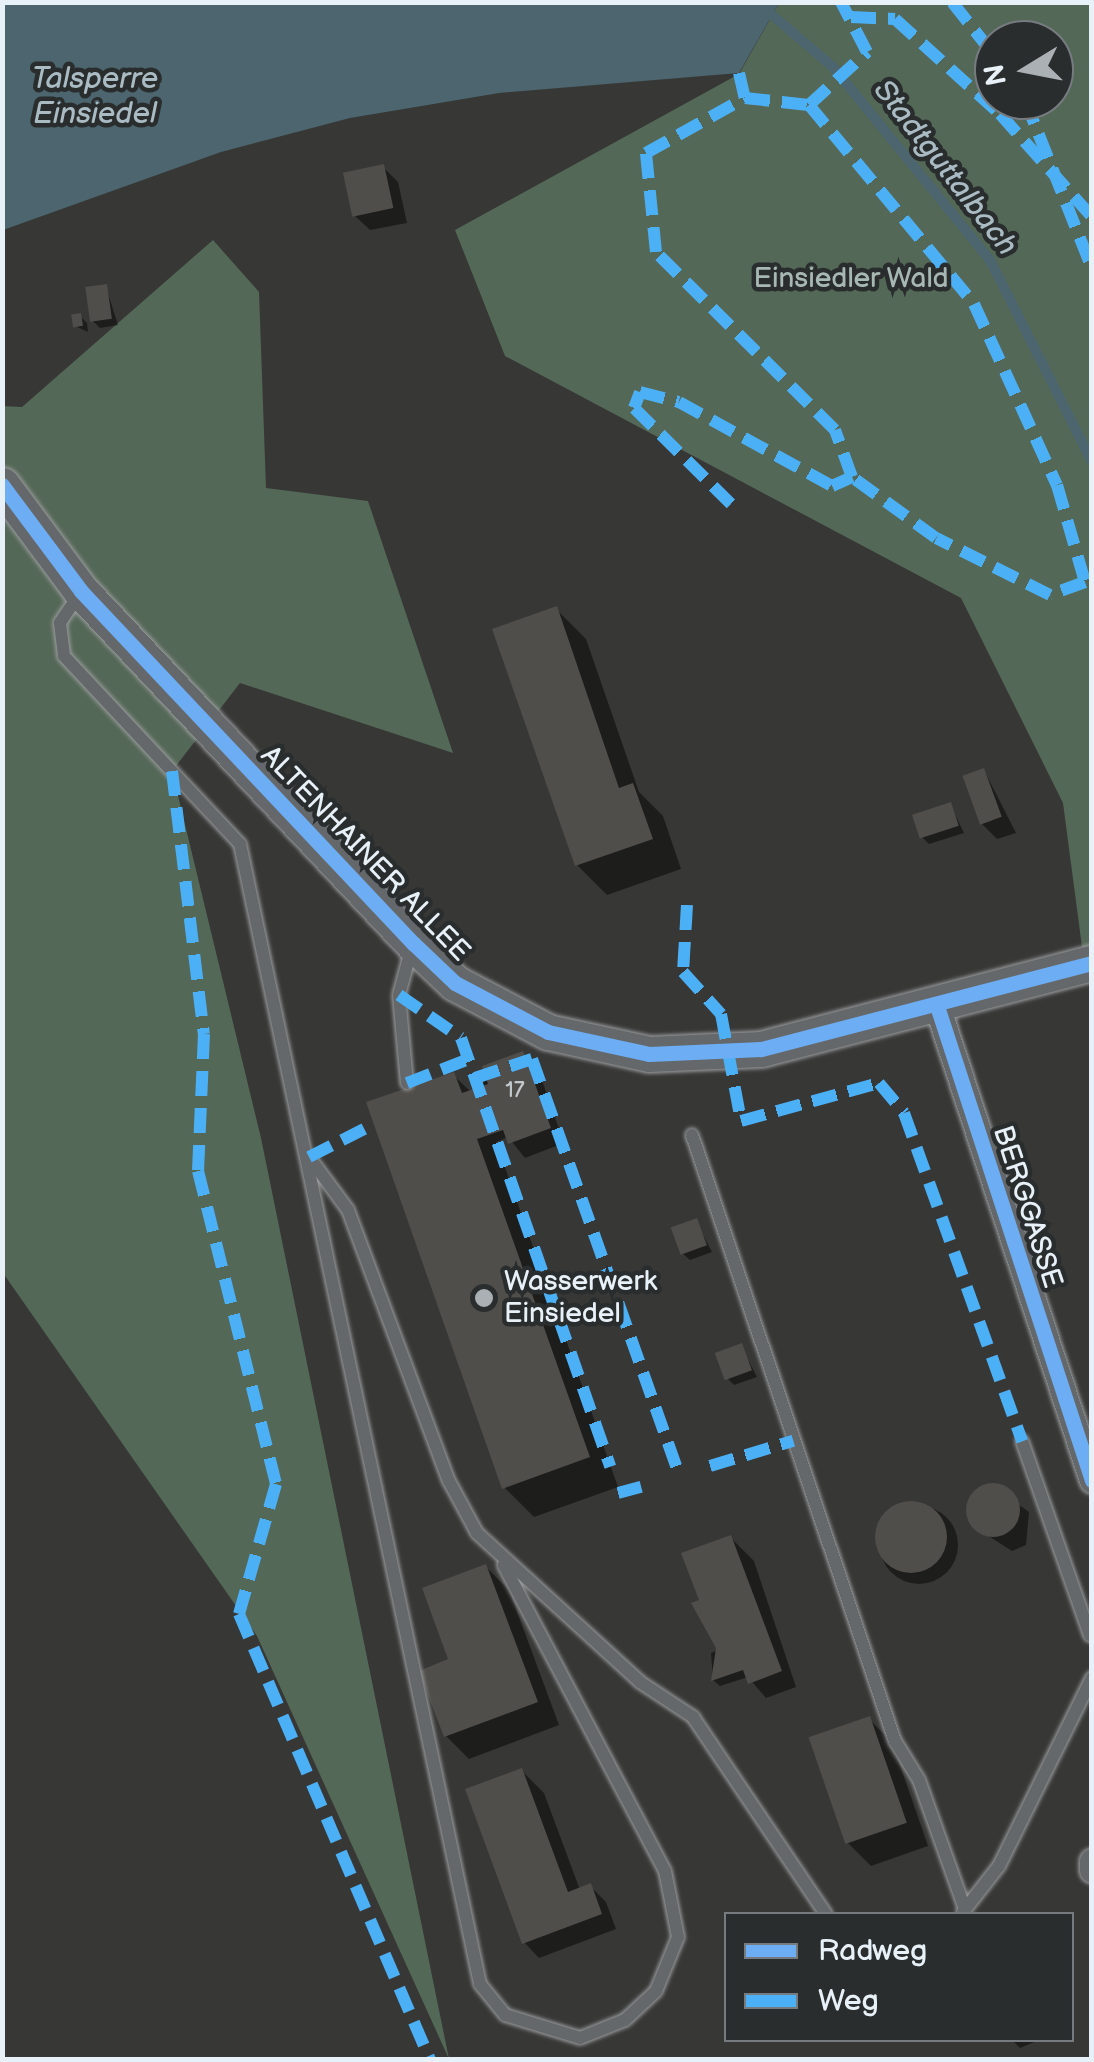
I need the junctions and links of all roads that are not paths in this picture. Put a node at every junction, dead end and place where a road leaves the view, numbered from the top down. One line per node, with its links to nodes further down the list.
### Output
1 (2, 485): 2 (street, ALTENHAINER ALLEE)
2 (81, 591): 3 (street, ALTENHAINER ALLEE); 8 (lane)
3 (412, 943): 5 (street, ALTENHAINER ALLEE); 6 (lane)
4 (1088, 963): 5 (street, ALTENHAINER ALLEE)
5 (937, 1006): 10 (street, BERGGASSE)
6 (407, 1082)
7 (692, 1134): 16 (lane)
8 (310, 1158): 11 (lane); 11 (lane)
9 (1022, 1441): 12 (lane)
10 (1092, 1480)
11 (504, 1565): 15 (lane)
12 (1091, 1635): 13 (lane)
13 (1092, 1643)
14 (1092, 1678): 16 (lane)
15 (825, 1912)
16 (963, 1912)

